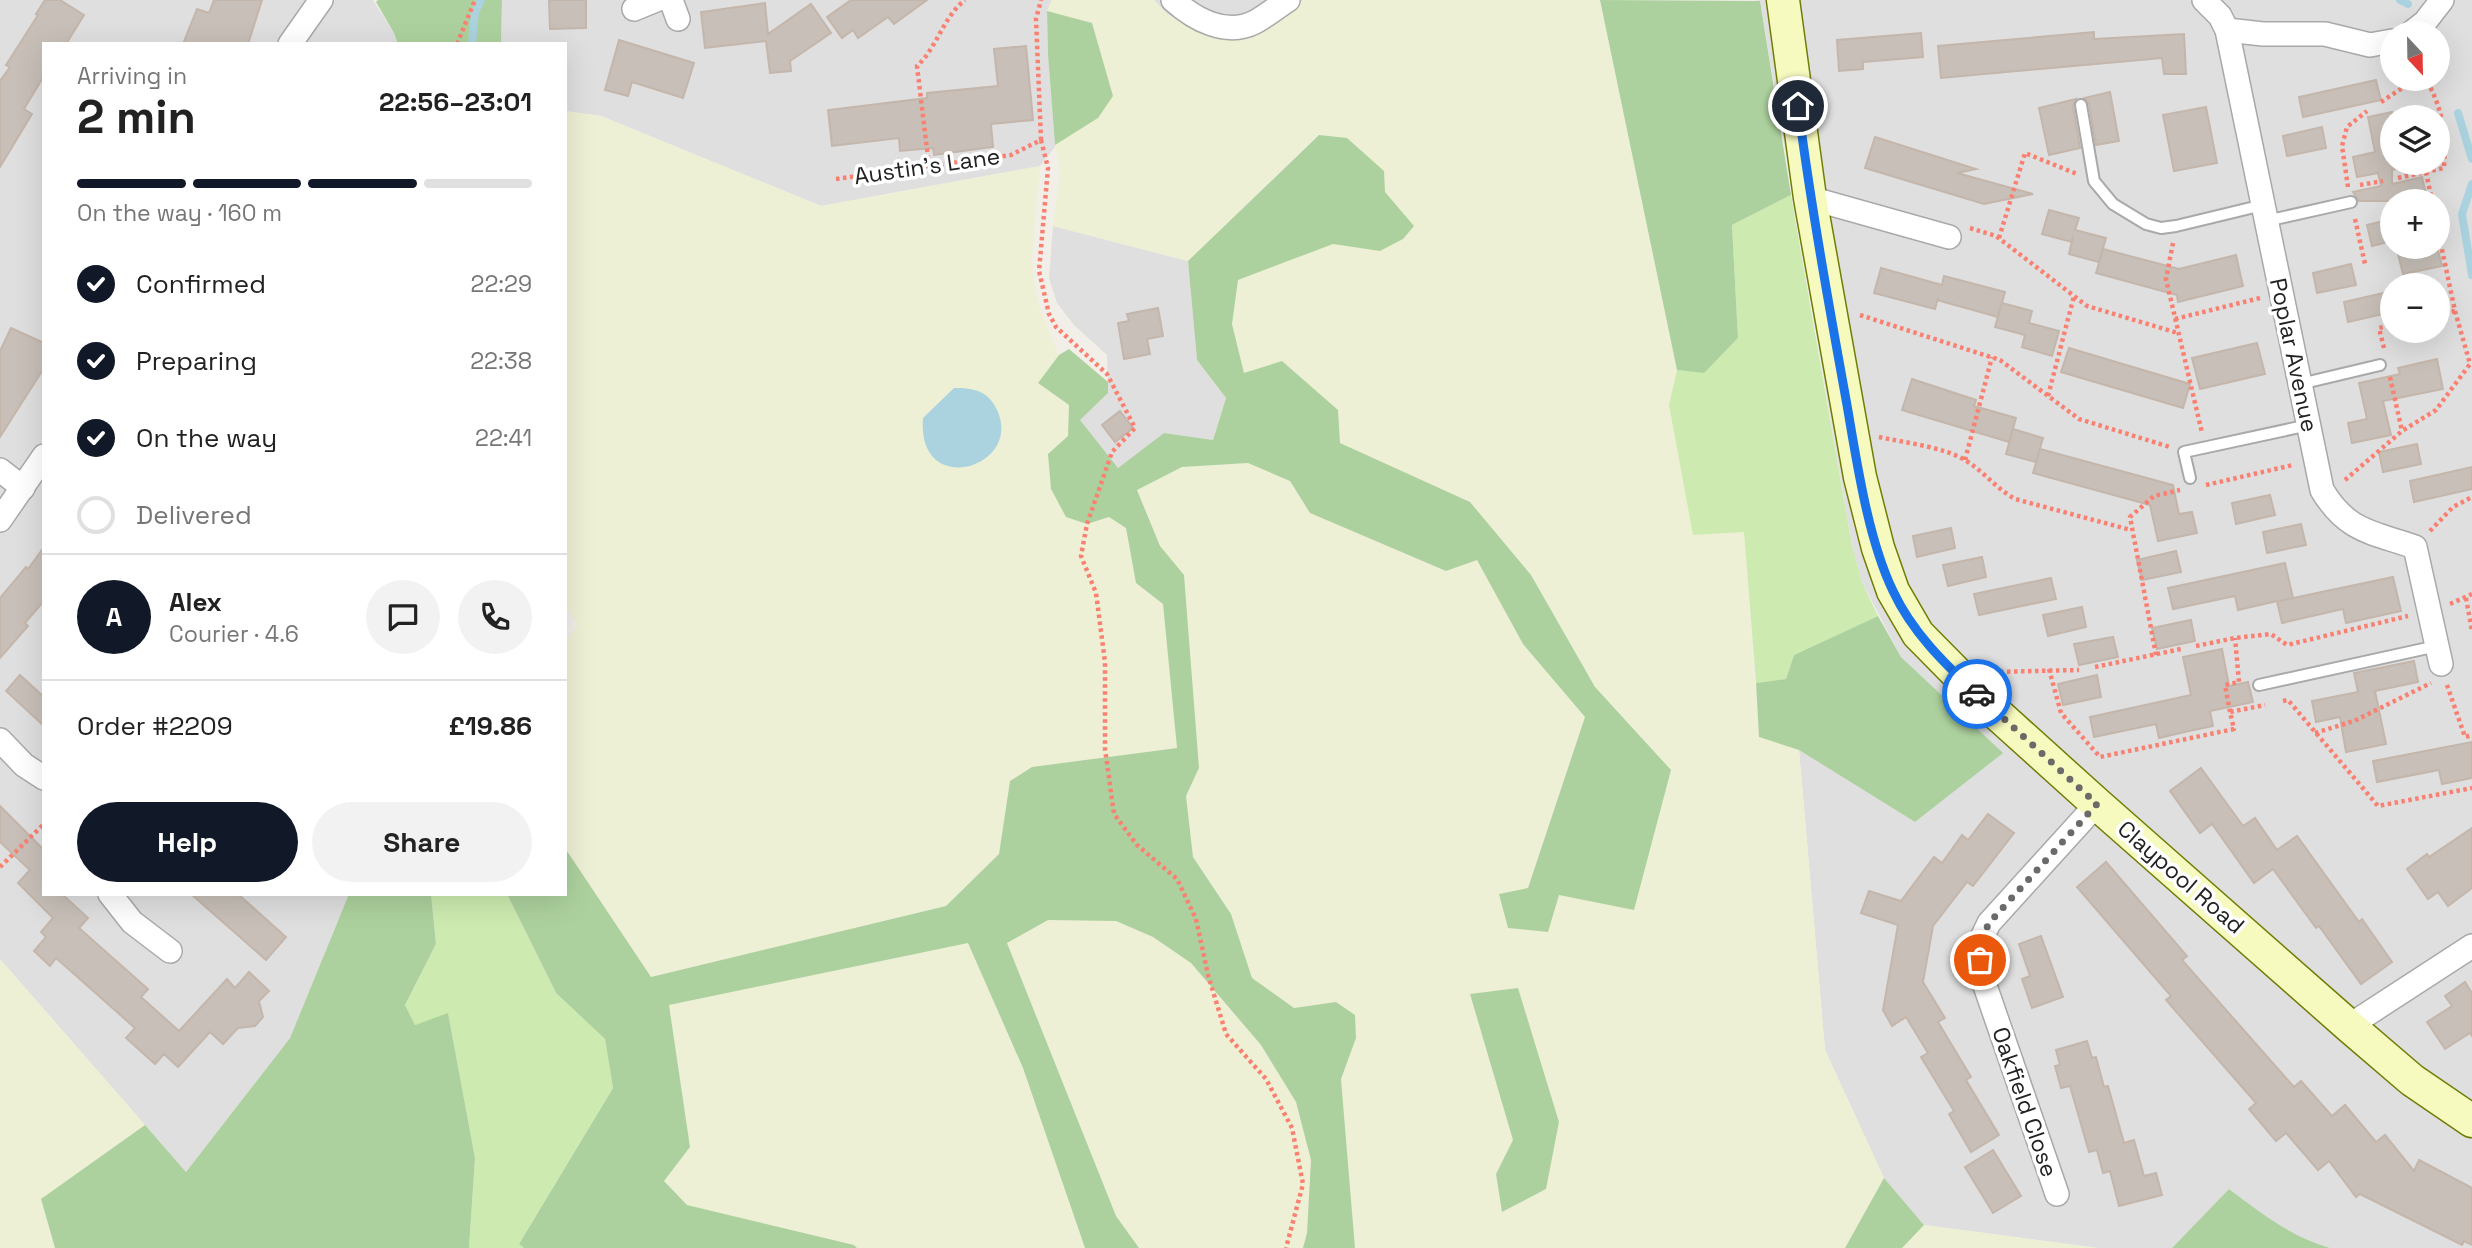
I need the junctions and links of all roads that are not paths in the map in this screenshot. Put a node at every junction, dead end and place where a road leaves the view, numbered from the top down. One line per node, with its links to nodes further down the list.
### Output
1 (321, 0): 11 (street)
2 (656, 0): 8 (street)
3 (1172, 0): 4 (street)
4 (1288, 0)
5 (1783, 0): 14 (street, Claypool Road)
6 (2204, 0): 10 (street, Poplar Avenue)
7 (2442, 0): 9 (street)
8 (634, 9)
9 (2426, 21)
10 (2227, 30): 12 (street); 16 (street, Poplar Avenue)
11 (291, 42)
12 (2380, 43)
13 (2081, 105): 16 (lane)
14 (1810, 198): 17 (street); 30 (street, Claypool Road)
15 (2351, 202): 16 (lane)
16 (2264, 213): 19 (street, Poplar Avenue)
17 (1948, 237)
18 (2380, 365): 19 (lane)
19 (2300, 384): 20 (street, Poplar Avenue)
20 (2309, 425): 23 (lane); 26 (street, Poplar Avenue)
21 (42, 459): 24 (street)
22 (0, 470): 24 (street)
23 (2191, 483)
24 (23, 488): 25 (street)
25 (0, 520)
26 (2441, 662): 27 (lane)
27 (2259, 685)
28 (0, 740): 29 (street)
29 (42, 777)
30 (2097, 804): 34 (street, Claypool Road); 36 (street, Oakfield Close)
31 (112, 896): 33 (street)
32 (2472, 946): 34 (street)
33 (174, 954)
34 (2349, 1026): 35 (street, Claypool Road)
35 (2472, 1121)
36 (2057, 1194)

